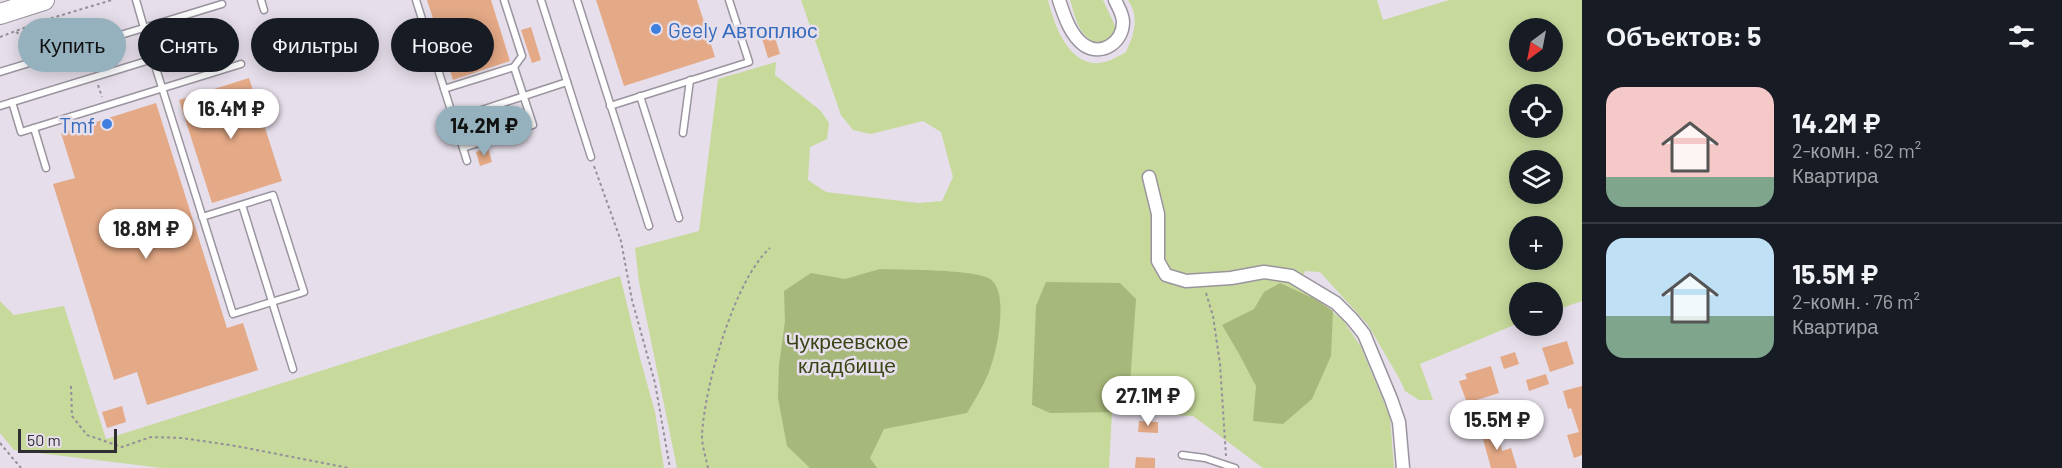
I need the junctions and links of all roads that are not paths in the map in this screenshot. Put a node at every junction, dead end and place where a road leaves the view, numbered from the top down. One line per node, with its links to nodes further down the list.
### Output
1 (44, 0): 13 (main road)
2 (136, 0): 14 (lane)
3 (261, 0): 12 (lane)
4 (416, 0): 25 (lane)
5 (504, 0): 19 (lane)
6 (541, 0): 23 (lane)
7 (577, 0): 30 (lane)
8 (729, 0): 22 (lane)
9 (1059, 0): 10 (street)
10 (1115, 0)
11 (222, 4): 15 (lane)
12 (264, 10)
13 (0, 14)
14 (140, 18)
15 (176, 18)
16 (138, 30): 20 (lane)
17 (138, 63): 28 (lane)
18 (241, 64): 24 (lane)
19 (514, 66): 25 (lane); 27 (lane)
20 (0, 72)
21 (157, 72): 24 (lane)
22 (690, 80): 26 (lane); 33 (lane)
23 (567, 82): 27 (lane); 35 (lane)
24 (162, 88): 32 (lane); 40 (lane)
25 (444, 88): 31 (lane)
26 (640, 96): 30 (lane); 41 (lane)
27 (524, 97): 31 (lane); 34 (lane)
28 (12, 102): 29 (lane); 32 (lane)
29 (0, 106)
30 (610, 106): 42 (lane)
31 (454, 119): 34 (lane)
32 (33, 128): 37 (lane)
33 (683, 133)
34 (463, 148): 36 (lane)
35 (591, 157)
36 (467, 161)
37 (46, 168)
38 (1149, 177): 47 (street)
39 (242, 205): 40 (lane); 43 (lane); 43 (lane)
40 (202, 217): 43 (lane)
41 (679, 218)
42 (649, 226)
43 (272, 302): 44 (lane)
44 (293, 369)
45 (1182, 455): 46 (lane)
46 (1235, 468)
47 (1403, 468)

